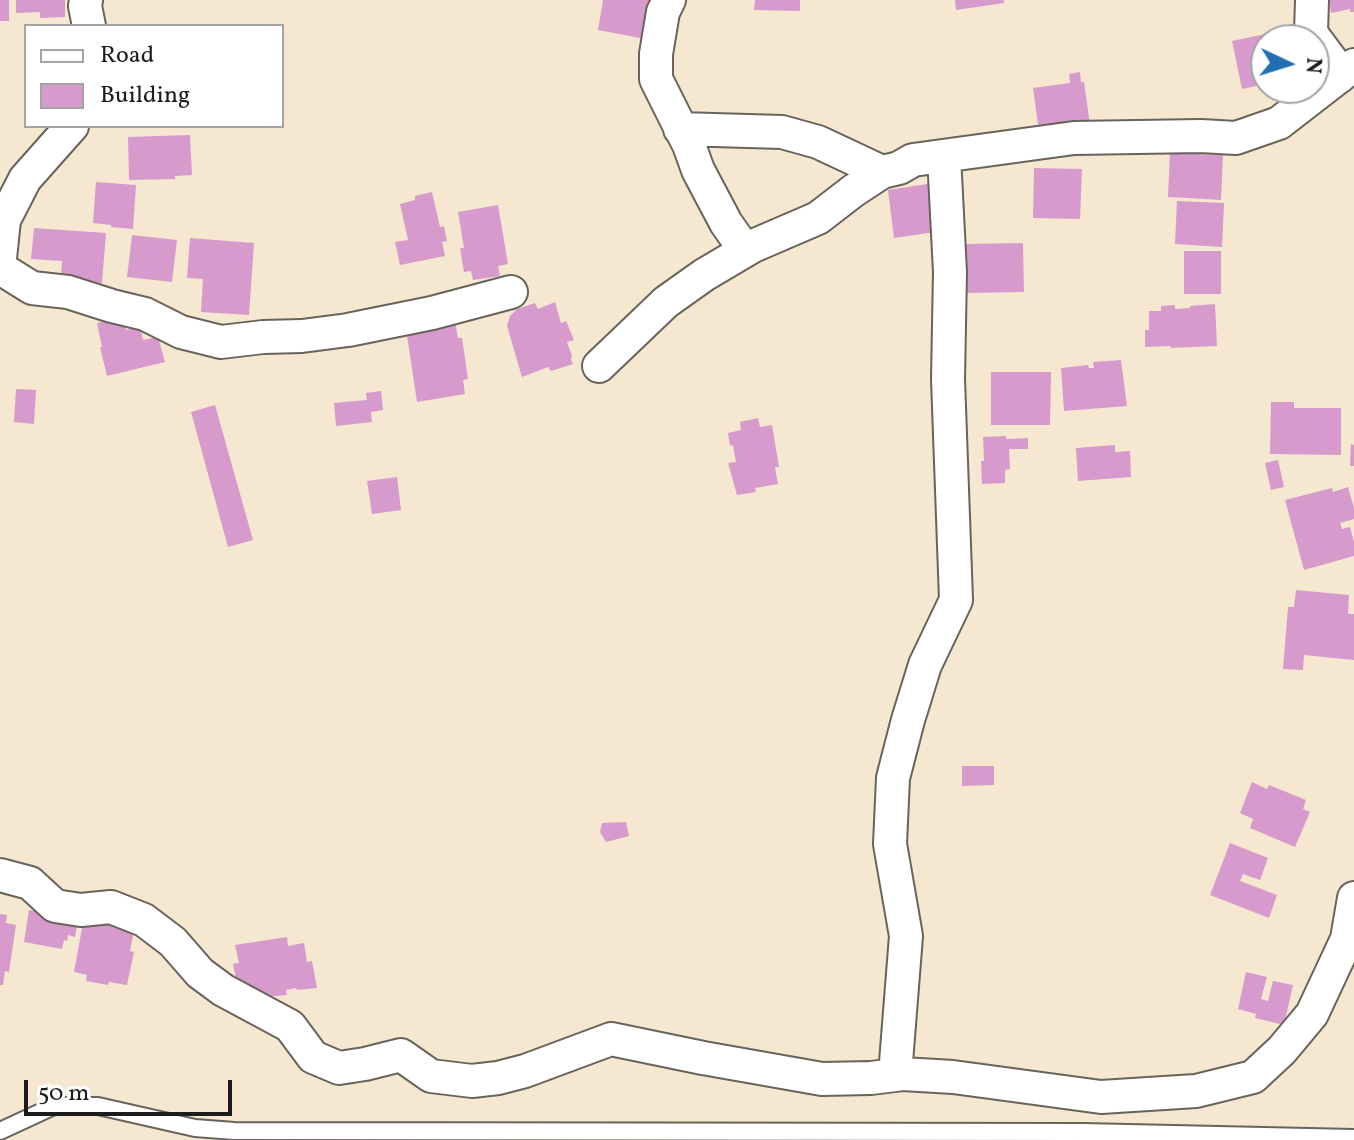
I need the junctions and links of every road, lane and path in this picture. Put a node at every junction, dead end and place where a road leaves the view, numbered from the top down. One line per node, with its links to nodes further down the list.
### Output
1 (86, 0): 4 (street)
2 (669, 0): 7 (street)
3 (1312, 0): 5 (street)
4 (89, 24)
5 (1347, 71): 8 (street)
6 (70, 128): 11 (street)
7 (680, 129): 9 (street); 10 (street)
8 (944, 156): 9 (street); 17 (street)
9 (882, 172): 10 (street)
10 (745, 250): 14 (street)
11 (0, 258)
12 (0, 268): 13 (street)
13 (511, 292)
14 (599, 366)
15 (0, 875): 17 (street)
16 (1354, 898): 17 (street)
17 (895, 1075)
18 (0, 1131): 19 (lane)
19 (1354, 1138)

